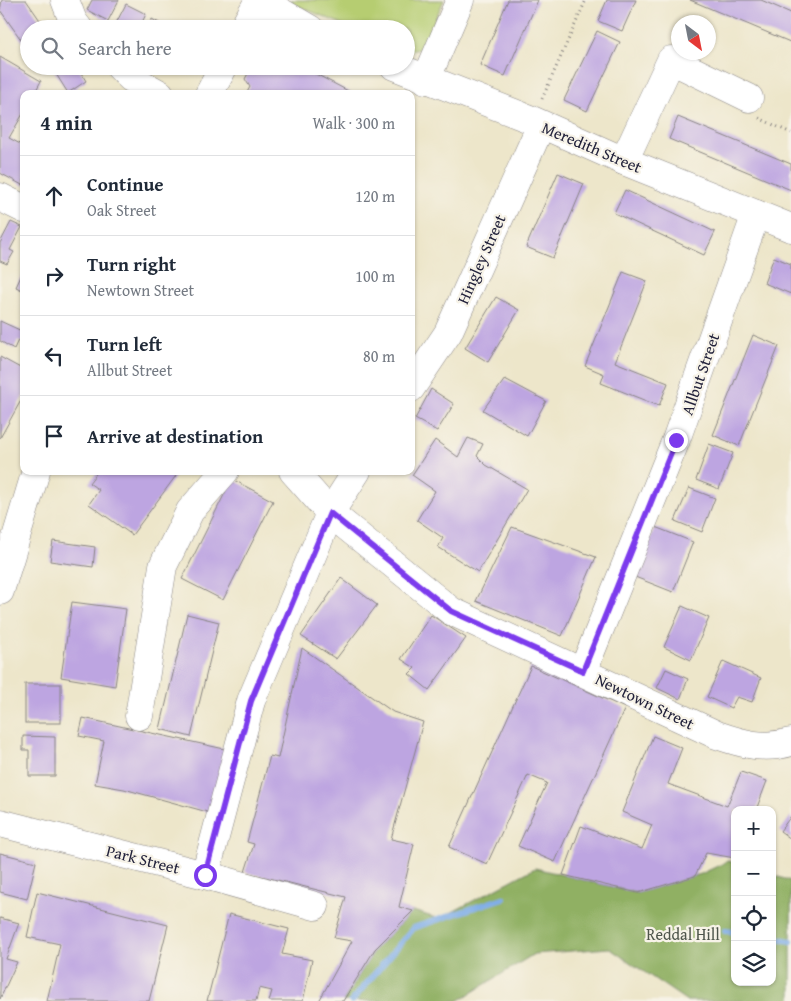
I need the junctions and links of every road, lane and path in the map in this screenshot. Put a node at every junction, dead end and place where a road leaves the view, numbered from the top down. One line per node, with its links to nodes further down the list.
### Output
1 (66, 0): 5 (street)
2 (259, 0): 6 (street); 7 (street)
3 (460, 0): 11 (street)
4 (586, 0): 15 (path)
5 (73, 20)
6 (249, 20)
7 (294, 20)
8 (128, 75): 12 (street)
9 (219, 75): 13 (street)
10 (415, 75): 11 (street, Meredith Street)
11 (426, 80): 15 (street, Meredith Street)
12 (153, 90)
13 (211, 90)
14 (749, 98): 16 (path); 17 (street)
15 (537, 123): 17 (street, Meredith Street); 22 (street, Hingley Street)
16 (791, 133)
17 (624, 161): 20 (street, Meredith Street)
18 (0, 197): 19 (street)
19 (20, 207)
20 (756, 214): 21 (street, Meredith Street); 29 (street, Allbut Street)
21 (791, 228)
22 (415, 382)
23 (35, 475): 28 (street)
24 (221, 475): 30 (street)
25 (296, 475): 27 (street, Newtown Street)
26 (354, 475): 27 (street)
27 (330, 513): 29 (street, Newtown Street); 33 (street)
28 (0, 591)
29 (583, 671): 31 (street, Newtown Street)
30 (139, 716)
31 (791, 742)
32 (8, 825): 33 (street, Park Street)
33 (205, 875): 34 (street, Park Street)
34 (315, 906)

